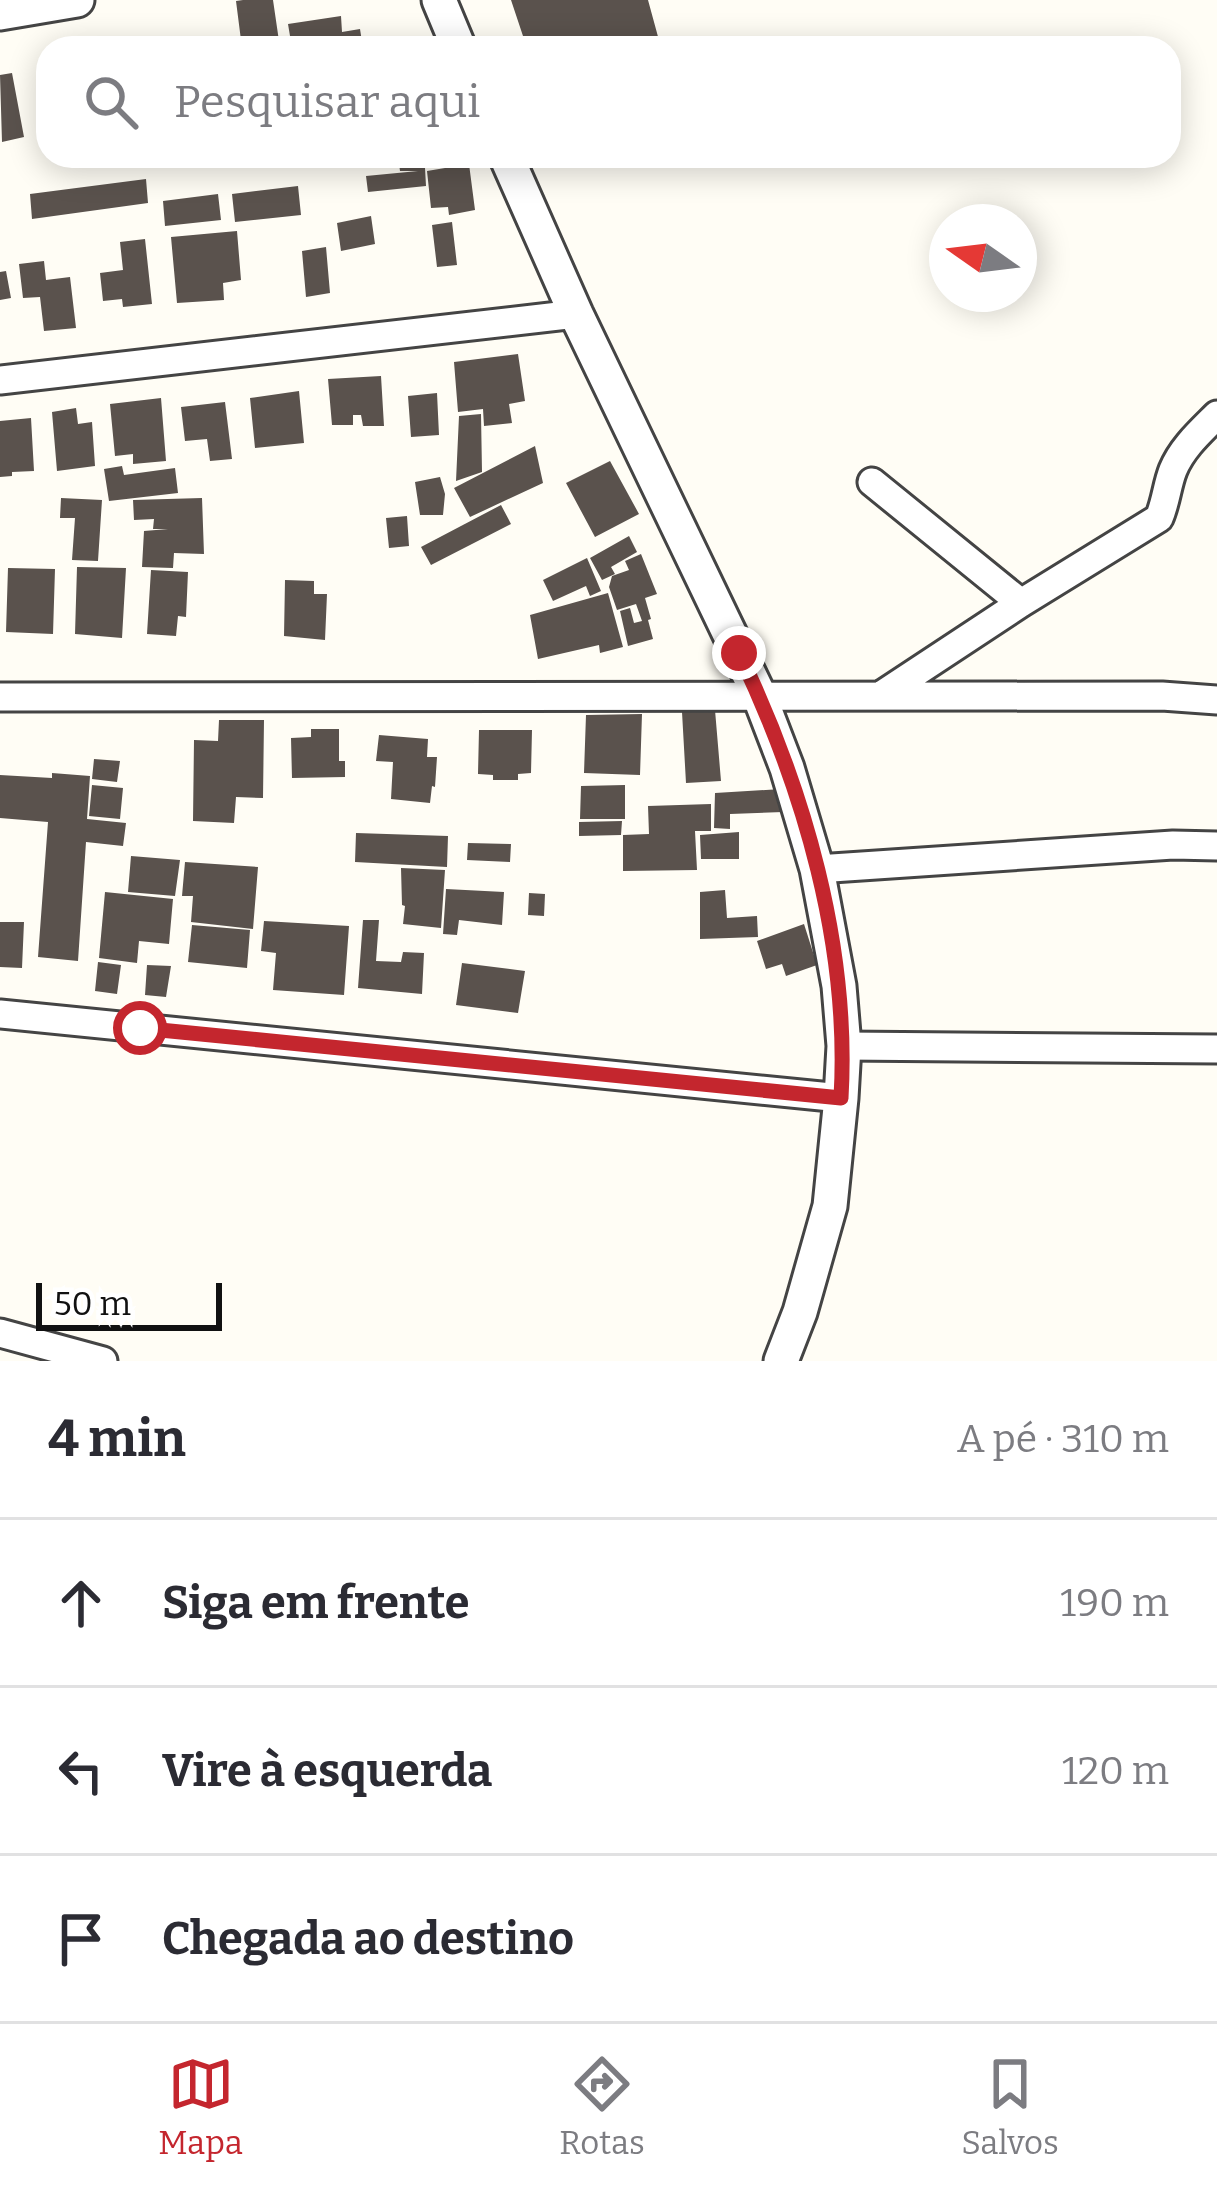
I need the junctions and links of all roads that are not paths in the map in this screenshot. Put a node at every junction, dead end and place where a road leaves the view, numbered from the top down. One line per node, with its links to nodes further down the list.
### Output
1 (77, 0): 3 (street)
2 (439, 0): 4 (street)
3 (0, 13)
4 (454, 36)
5 (511, 168): 6 (street)
6 (576, 314): 7 (street); 11 (street)
7 (0, 380)
8 (1217, 415): 10 (street)
9 (872, 482): 10 (street)
10 (1021, 603): 12 (street)
11 (759, 695): 12 (street); 13 (street); 16 (street)
12 (880, 696): 14 (street)
13 (0, 697)
14 (1217, 700)
15 (1217, 846): 16 (street)
16 (817, 869): 18 (street)
17 (0, 1014): 20 (street)
18 (844, 1046): 19 (street); 20 (street)
19 (1217, 1049)
20 (841, 1098): 23 (street)
21 (0, 1333): 22 (street)
22 (103, 1361)
23 (782, 1361)

